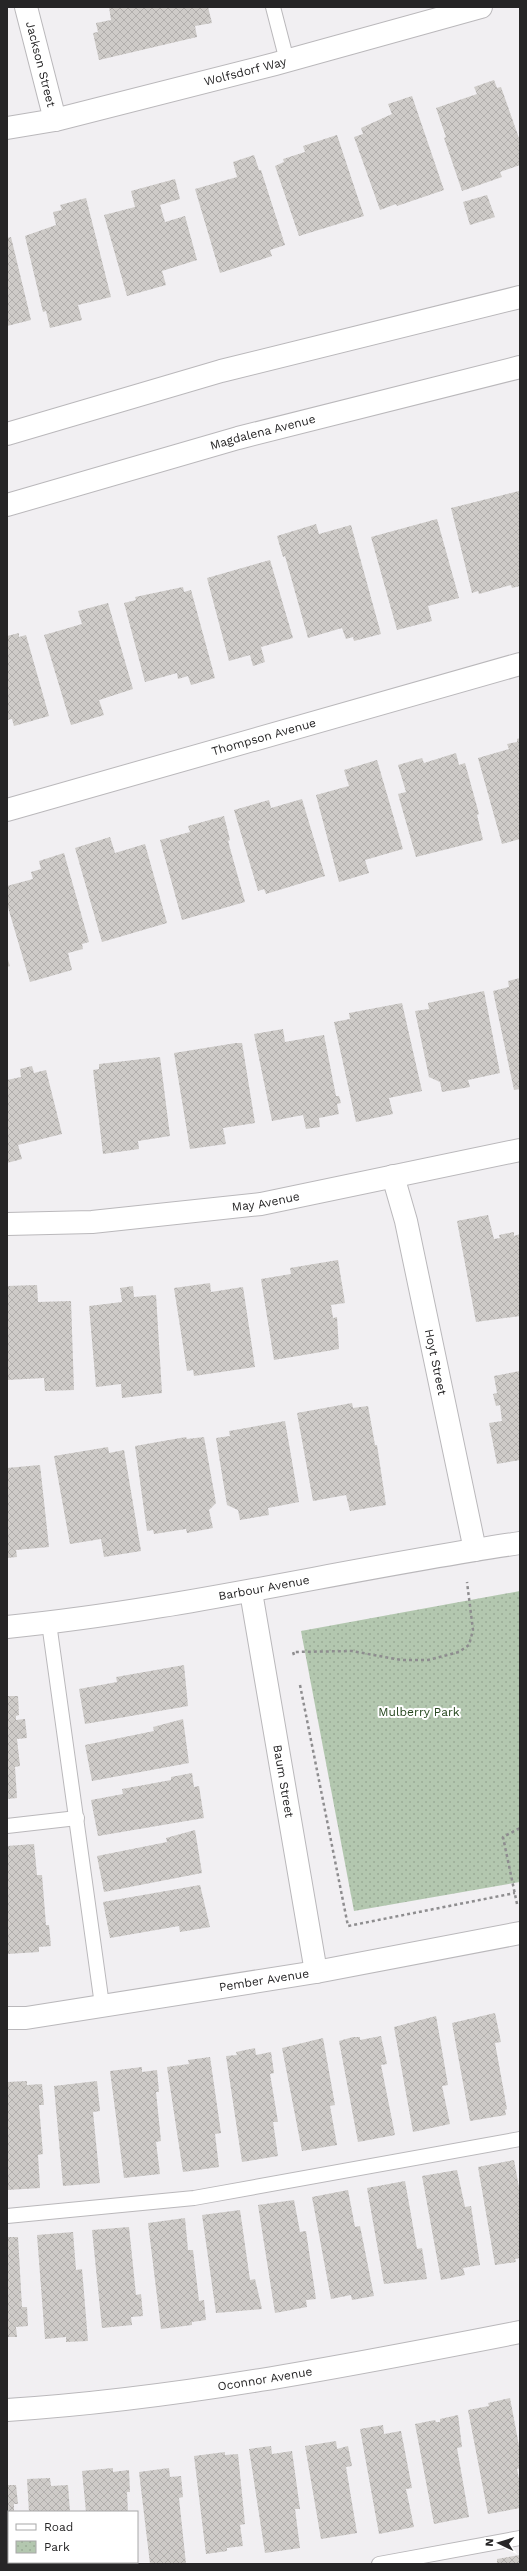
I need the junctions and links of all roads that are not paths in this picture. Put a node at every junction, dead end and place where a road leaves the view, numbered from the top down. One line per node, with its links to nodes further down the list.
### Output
1 (26, 7): 5 (street, Jackson Street)
2 (273, 7): 4 (lane)
3 (481, 7): 4 (street, Wolfsdorf Way)
4 (287, 61): 5 (street, Wolfsdorf Way)
5 (55, 120): 6 (street, Wolfsdorf Way)
6 (7, 128)
7 (520, 296): 9 (street)
8 (520, 367): 10 (street, Magdalena Avenue)
9 (7, 434)
10 (7, 505)
11 (520, 664): 12 (street, Thompson Avenue)
12 (7, 810)
13 (520, 1150): 14 (street, May Avenue)
14 (393, 1176): 15 (street, May Avenue); 17 (street, Hoyt Street)
15 (7, 1224)
16 (520, 1543): 17 (street, Barbour Avenue)
17 (468, 1551): 18 (street, Barbour Avenue)
18 (251, 1592): 19 (street, Barbour Avenue); 24 (street, Baum Street)
19 (49, 1623): 20 (street, Barbour Avenue); 21 (lane)
20 (7, 1627)
21 (77, 1818): 22 (lane); 25 (lane)
22 (7, 1826)
23 (520, 1932): 24 (street, Pember Avenue)
24 (316, 1972): 25 (street, Pember Avenue)
25 (102, 2005): 26 (street, Pember Avenue)
26 (7, 2018)
27 (520, 2139): 28 (lane)
28 (7, 2216)
29 (520, 2332): 30 (street, Oconnor Avenue)
30 (7, 2410)
31 (520, 2538): 32 (lane)
32 (379, 2564)

